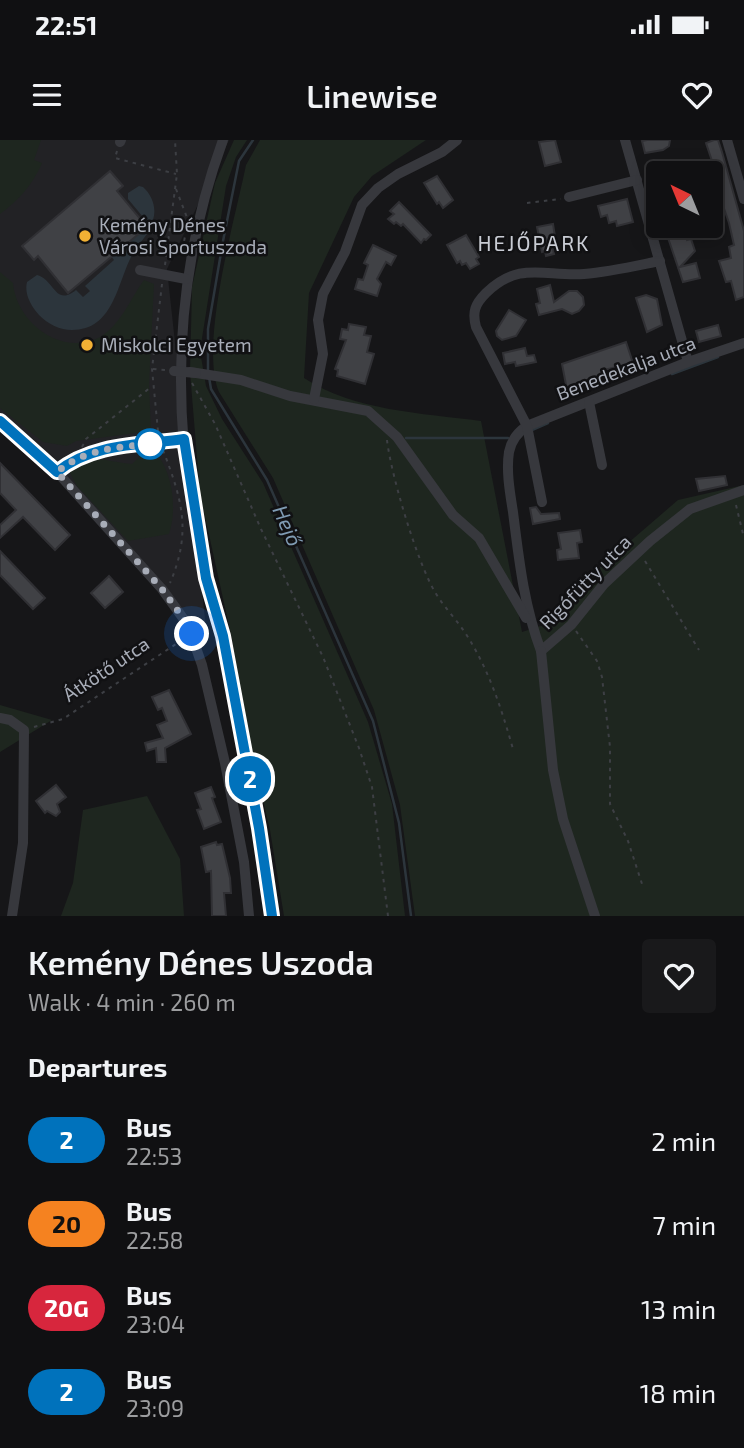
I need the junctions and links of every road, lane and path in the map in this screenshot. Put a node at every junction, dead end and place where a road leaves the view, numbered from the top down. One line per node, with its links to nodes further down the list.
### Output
1 (223, 140): 13 (street)
2 (457, 140): 20 (street)
3 (625, 140): 7 (street)
4 (727, 140): 10 (street)
5 (120, 141): 6 (path)
6 (177, 174)
7 (637, 180): 9 (street); 12 (street)
8 (175, 188): 13 (path)
9 (569, 197): 11 (path)
10 (744, 197)
11 (527, 202)
12 (660, 261): 17 (street); 23 (street)
13 (189, 264): 15 (street)
14 (140, 270): 15 (street)
15 (186, 279): 18 (street)
16 (744, 343): 17 (street, Benedekalja utca)
17 (688, 362): 21 (street, Benedekalja utca)
18 (187, 372): 20 (street); 24 (street); 45 (path)
19 (152, 386): 26 (path)
20 (314, 399): 34 (street)
21 (590, 406): 23 (street, Benedekalja utca); 27 (street)
22 (0, 421): 28 (street)
23 (526, 430): 30 (street); 34 (street, Rigófütty utca)
24 (184, 439): 26 (street); 44 (street)
25 (387, 440): 40 (path)
26 (85, 454): 28 (street)
27 (601, 464)
28 (57, 472): 35 (street)
29 (739, 492): 31 (path); 32 (street, Rigófütty utca)
30 (542, 502)
31 (744, 538)
32 (638, 551): 33 (street, Rigófütty utca); 36 (path)
33 (571, 625): 37 (street, Rigófütty utca); 41 (path)
34 (533, 630): 37 (street, Rigófütty utca)
35 (192, 634): 39 (path, Átkötő utca); 43 (street)
36 (699, 650)
37 (541, 651): 46 (street)
38 (0, 718): 39 (street)
39 (24, 730): 42 (street)
40 (513, 749)
41 (643, 887)
42 (12, 916)
43 (249, 916)
44 (272, 916)
45 (388, 916)
46 (595, 916)

